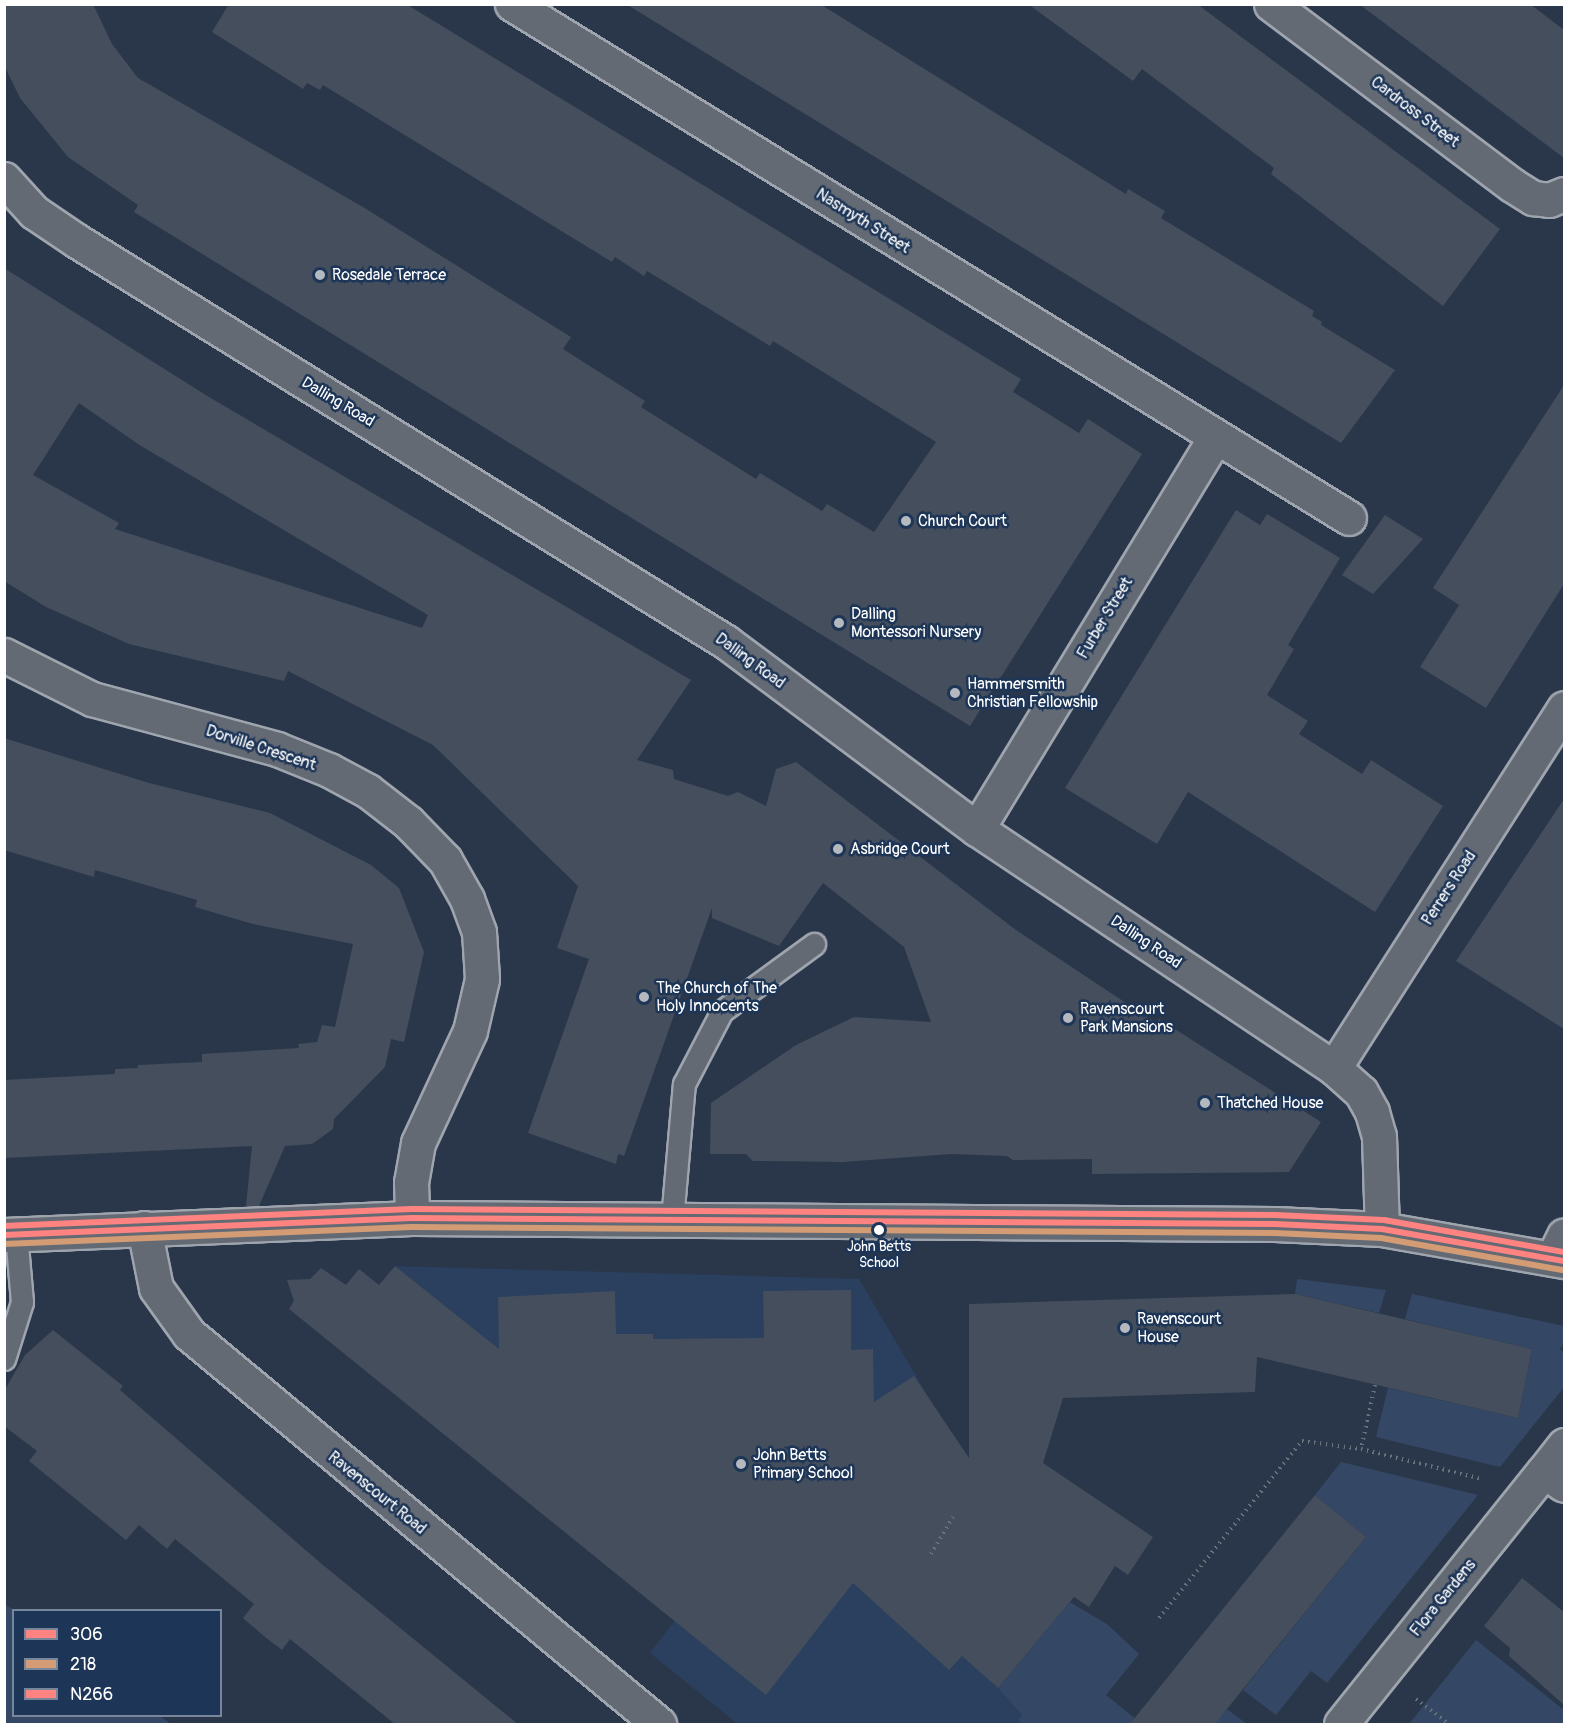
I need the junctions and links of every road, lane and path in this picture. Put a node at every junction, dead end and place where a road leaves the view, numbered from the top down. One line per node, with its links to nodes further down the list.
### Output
1 (512, 4): 5 (street, Nasmyth Street)
2 (1271, 4): 4 (street, Cardross Street)
3 (4, 179): 9 (street, Dalling Road)
4 (1564, 194)
5 (1215, 438): 6 (street, Nasmyth Street); 9 (street, Furber Street)
6 (1349, 518)
7 (4, 655): 12 (street, Dorville Crescent)
8 (1564, 708): 11 (street, Perrers Road)
9 (977, 829): 11 (street, Dalling Road)
10 (814, 944): 13 (lane)
11 (1334, 1068): 15 (street, Dalling Road)
12 (412, 1218): 13 (street); 14 (street)
13 (672, 1220): 15 (street)
14 (144, 1228): 16 (street); 26 (street, Ravenscourt Road)
15 (1382, 1229): 17 (street)
16 (10, 1235): 18 (lane)
17 (1561, 1251)
18 (4, 1359)
19 (1376, 1385): 21 (path)
20 (1564, 1445): 22 (street, Flora Gardens)
21 (1361, 1449): 22 (path); 25 (path)
22 (1546, 1482): 27 (street, Flora Gardens)
23 (952, 1517): 24 (path)
24 (931, 1554)
25 (1160, 1618)
26 (659, 1725)
27 (1341, 1725)

